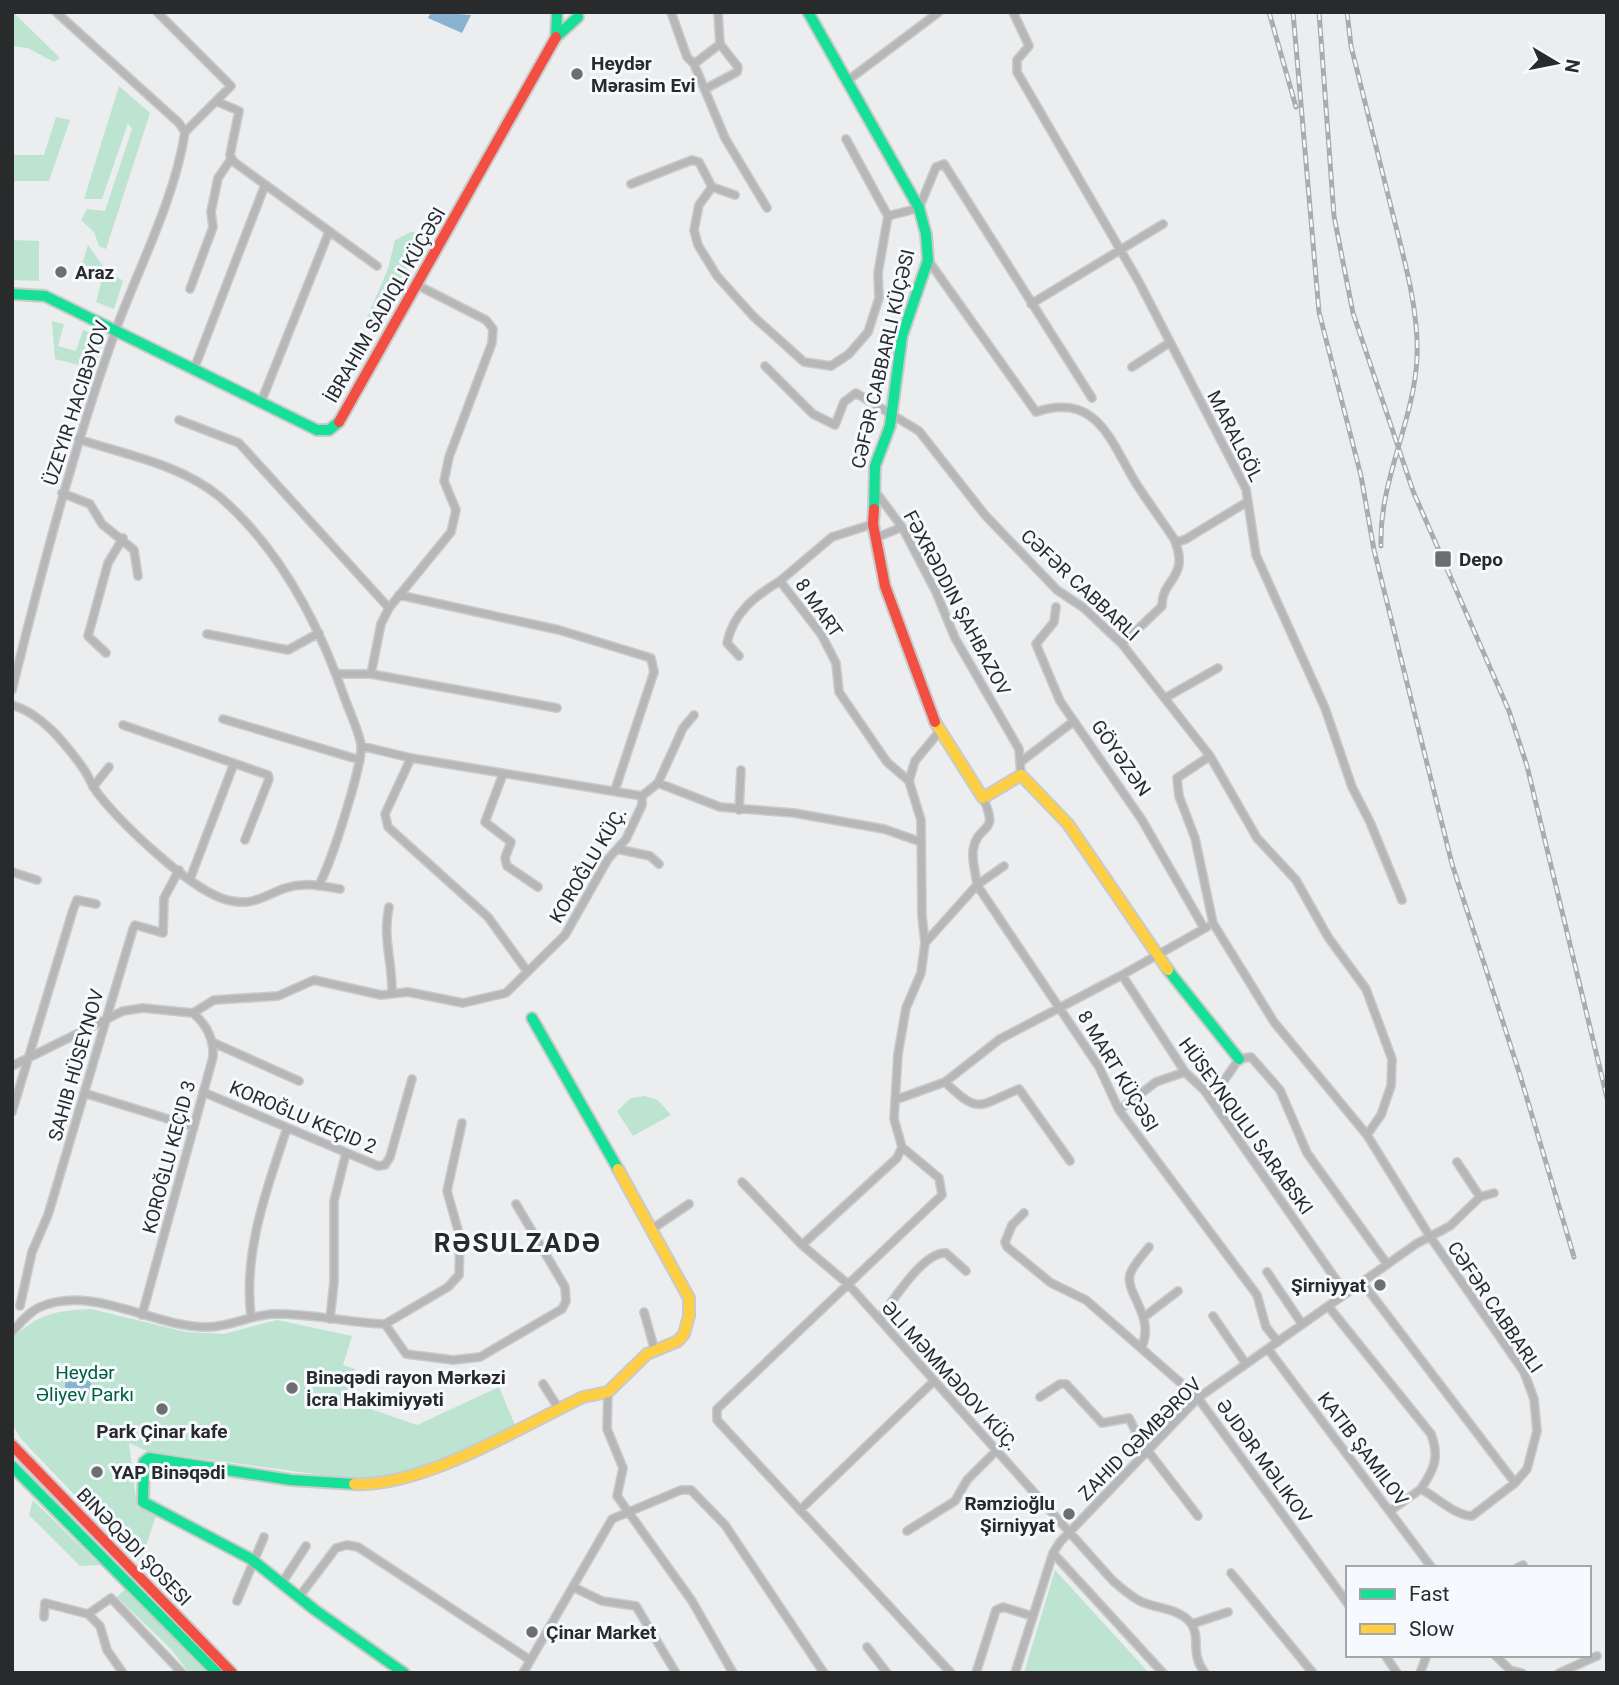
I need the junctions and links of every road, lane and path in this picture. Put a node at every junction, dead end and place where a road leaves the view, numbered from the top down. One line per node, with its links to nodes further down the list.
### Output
1 (57, 12): 16 (street)
2 (157, 12): 15 (street)
3 (558, 12): 9 (street); 10 (street)
4 (671, 12): 12 (street)
5 (718, 12): 11 (street)
6 (807, 12): 13 (street)
7 (939, 12): 13 (street)
8 (1013, 12): 28 (street, MARALGÖL)
9 (581, 15): 10 (street)
10 (556, 37): 31 (street)
11 (720, 44): 12 (street); 14 (street)
12 (694, 65): 14 (street)
13 (847, 81): 24 (street)
14 (705, 89): 23 (street)
15 (218, 102): 16 (street); 18 (street)
16 (185, 132): 35 (street)
17 (846, 139): 25 (street)
18 (231, 159): 20 (street); 32 (street)
19 (631, 184): 21 (street)
20 (265, 185): 27 (street); 39 (street)
21 (712, 187): 22 (street); 25 (street)
22 (735, 195)
23 (767, 208)
24 (919, 208): 25 (street); 29 (street); 34 (street)
25 (888, 216)
26 (1163, 224): 28 (street)
27 (329, 232): 30 (street); 41 (street)
28 (1119, 247): 34 (street); 36 (street, MARALGÖL)
29 (928, 260): 42 (street); 52 (street)
30 (377, 265)
31 (417, 285): 41 (street); 55 (street)
32 (190, 289)
33 (12, 294): 35 (street)
34 (1031, 304): 40 (street)
35 (116, 331): 39 (street); 44 (street)
36 (1170, 343): 38 (street); 47 (street, MARALGÖL)
37 (765, 366): 42 (street)
38 (1132, 367)
39 (194, 369): 41 (street)
40 (1092, 398)
41 (261, 402)
42 (891, 415): 45 (street); 60 (street)
43 (179, 420): 57 (street)
44 (78, 439): 46 (street); 58 (street)
45 (872, 488): 48 (street); 49 (street, FƏXRƏDDIN ŞAHBAZOV)
46 (62, 494): 51 (street); 66 (street)
47 (1247, 502): 52 (street); 105 (street, MARALGÖL)
48 (873, 524): 50 (street); 54 (street, 8 MART)
49 (902, 527): 50 (street); 79 (street, FƏXRƏDDIN ŞAHBAZOV)
50 (878, 537): 74 (street)
51 (123, 538): 53 (street); 61 (street)
52 (1174, 539): 60 (street)
53 (138, 576)
54 (780, 581): 62 (street); 85 (street, 8 MART)
55 (400, 595): 57 (street); 88 (street)
56 (1056, 607): 72 (street, GÖYƏZƏN)
57 (389, 608): 65 (street)
58 (318, 633): 59 (street); 64 (street)
59 (207, 634)
60 (1122, 644): 67 (street)
61 (106, 653)
62 (738, 656)
63 (1218, 668): 67 (street)
64 (336, 674): 65 (street); 75 (street)
65 (371, 674): 69 (street)
66 (12, 690)
67 (1165, 698): 76 (street)
68 (12, 705): 87 (street)
69 (557, 708)
70 (694, 716): 86 (street)
71 (223, 719): 78 (street)
72 (1074, 722): 79 (street); 109 (street, GÖYƏZƏN)
73 (123, 725): 80 (street)
74 (939, 732): 85 (street); 90 (street)
75 (362, 746): 77 (street); 78 (street)
76 (1210, 757): 108 (street); 136 (street)
77 (411, 758): 83 (street); 112 (street)
78 (360, 760): 102 (street)
79 (1022, 761): 84 (street, FƏXRƏDDIN ŞAHBAZOV)
80 (233, 766): 92 (street); 100 (street)
81 (109, 767): 87 (street)
82 (741, 770): 91 (street)
83 (503, 774): 88 (street); 103 (street)
84 (1021, 775): 90 (street); 111 (street)
85 (909, 780): 93 (street)
86 (658, 783): 89 (street, KOROĞLU KÜÇ.); 91 (street)
87 (93, 787): 97 (street)
88 (615, 790): 89 (street)
89 (642, 796): 94 (street, KOROĞLU KÜÇ.)
90 (983, 797): 101 (street, 8 MART KÜÇƏSI)
91 (739, 810): 93 (street)
92 (245, 840)
93 (921, 842): 110 (street)
94 (617, 849): 95 (street); 112 (street, KOROĞLU KÜÇ.)
95 (659, 864)
96 (1004, 866): 101 (street)
97 (179, 870): 100 (street); 118 (street, SAHIB HÜSEYNOV)
98 (12, 872): 99 (street)
99 (37, 880)
100 (190, 880): 102 (street)
101 (977, 885): 110 (street); 115 (street, 8 MART KÜÇƏSI)
102 (318, 886): 104 (street)
103 (538, 887)
104 (340, 889)
105 (1402, 900)
106 (96, 904): 121 (street)
107 (389, 907): 114 (street)
108 (1213, 923): 109 (street); 136 (street)
109 (1204, 928): 111 (street)
110 (925, 943): 130 (street)
111 (1157, 956): 113 (street); 120 (street)
112 (527, 971): 114 (street, KOROĞLU KÜÇ.)
113 (1122, 975): 115 (street); 123 (street, HÜSEYNQULU SARABSKI)
114 (392, 994): 116 (street, KOROĞLU KÜÇ.)
115 (1060, 1006): 126 (street); 131 (street, 8 MART KÜÇƏSI)
116 (193, 1013): 118 (street, KOROĞLU KÜÇ.); 119 (street)
117 (532, 1018): 147 (street)
118 (106, 1019): 121 (street, KOROĞLU KÜÇ.); 129 (street, SAHIB HÜSEYNOV)
119 (214, 1043): 125 (street); 128 (street, KOROĞLU KEÇID 3)
120 (1239, 1059): 127 (street); 151 (street)
121 (27, 1061): 122 (street, KOROĞLU KÜÇ.); 132 (street)
122 (12, 1066)
123 (1185, 1072): 127 (street, HÜSEYNQULU SARABSKI); 131 (street)
124 (412, 1079): 138 (street, KOROĞLU KEÇID 2)
125 (299, 1081)
126 (945, 1082): 130 (street); 139 (street)
127 (1203, 1090): 157 (street, HÜSEYNQULU SARABSKI)
128 (203, 1092): 134 (street, KOROĞLU KEÇID 3); 135 (street, KOROĞLU KEÇID 2)
129 (84, 1093): 134 (street); 159 (street, SAHIB HÜSEYNOV)
130 (895, 1100): 137 (street)
131 (1119, 1110): 172 (street, 8 MART KÜÇƏSI)
132 (12, 1112)
133 (462, 1122): 170 (street)
134 (194, 1127): 162 (street, KOROĞLU KEÇID 3)
135 (287, 1128): 138 (street, KOROĞLU KEÇID 2); 163 (street)
136 (1367, 1135): 148 (street)
137 (902, 1147): 149 (street); 155 (street)
138 (346, 1153): 167 (street)
139 (1070, 1161)
140 (1457, 1161): 143 (street)
141 (742, 1182): 149 (street, ƏLI MƏMMƏDOV KÜÇ.)
142 (1494, 1193): 143 (street)
143 (1480, 1197): 148 (street, ZAHID QƏMBƏROV)
144 (516, 1204): 170 (street)
145 (689, 1204): 147 (street)
146 (1024, 1213): 173 (street, ƏJDƏR MƏLIKOV)
147 (652, 1229): 175 (street)
148 (1429, 1235): 151 (street, ZAHID QƏMBƏROV); 187 (street)
149 (802, 1245): 155 (street, ƏLI MƏMMƏDOV KÜÇ.)
150 (1149, 1247): 166 (street)
151 (1387, 1264): 154 (street, ZAHID QƏMBƏROV)
152 (966, 1271): 168 (street)
153 (1267, 1272): 169 (street)
154 (1362, 1282): 157 (street, ZAHID QƏMBƏROV); 187 (street)
155 (848, 1284): 168 (street, ƏLI MƏMMƏDOV KÜÇ.); 189 (street)
156 (1178, 1291): 166 (street)
157 (1346, 1294): 160 (street, ZAHID QƏMBƏROV)
158 (12, 1300): 159 (street)
159 (20, 1306): 165 (street)
160 (1328, 1306): 169 (street, ZAHID QƏMBƏROV); 188 (street)
161 (644, 1312): 175 (street)
162 (142, 1315): 163 (street); 165 (street)
163 (251, 1316): 167 (street)
164 (1213, 1316): 176 (street)
165 (26, 1317): 171 (street)
166 (1144, 1317): 173 (street)
167 (330, 1319): 170 (street)
168 (879, 1319): 177 (street, ƏLI MƏMMƏDOV KÜÇ.)
169 (1302, 1324): 172 (street, ZAHID QƏMBƏROV)
170 (385, 1325)
171 (12, 1332)
172 (1278, 1342): 174 (street, ZAHID QƏMBƏROV)
173 (1142, 1346): 181 (street, ƏJDƏR MƏLIKOV)
174 (1268, 1349): 176 (street, ZAHID QƏMBƏROV); 191 (street, KATIB ŞAMILOV)
175 (655, 1351): 179 (street)
176 (1246, 1364): 181 (street, ZAHID QƏMBƏROV)
177 (934, 1381): 185 (street, ƏLI MƏMMƏDOV KÜÇ.); 189 (street)
178 (543, 1384): 182 (street)
179 (608, 1392): 182 (street); 190 (street)
180 (1040, 1397): 184 (street)
181 (1198, 1398): 184 (street, ZAHID QƏMBƏROV); 205 (street, ƏJDƏR MƏLIKOV)
182 (559, 1409): 198 (street)
183 (12, 1445): 220 (street, BINƏQƏDI ŞOSESI)
184 (1149, 1450): 192 (street); 194 (street, ZAHID QƏMBƏROV)
185 (996, 1451): 193 (street); 194 (street, ƏLI MƏMMƏDOV KÜÇ.)
186 (12, 1466): 219 (street, BINƏQƏDI ŞOSESI)
187 (1515, 1483): 188 (street)
188 (1421, 1489): 191 (street)
189 (800, 1510): 227 (street)
190 (627, 1511): 202 (street); 224 (street); 225 (street)
191 (1390, 1511): 199 (street, KATIB ŞAMILOV)
192 (1198, 1516)
193 (907, 1531)
194 (1068, 1533): 197 (street, ZAHID QƏMBƏROV); 210 (street, ƏLI MƏMMƏDOV KÜÇ.)
195 (264, 1537): 198 (street)
196 (306, 1546): 201 (street)
197 (1053, 1553): 208 (street, ZAHID QƏMBƏROV); 230 (street)
198 (255, 1562): 201 (street); 204 (street)
199 (1431, 1566)
200 (1231, 1573): 232 (street)
201 (282, 1583): 203 (street)
202 (573, 1587): 215 (street); 223 (street)
203 (299, 1597): 215 (street); 216 (street)
204 (237, 1601)
205 (1346, 1601)
206 (1228, 1612): 210 (street)
207 (88, 1614): 209 (street); 217 (street); 218 (street)
208 (1032, 1616): 228 (street); 229 (street, ZAHID QƏMBƏROV)
209 (44, 1617)
210 (1192, 1624): 231 (street)
211 (867, 1647): 226 (street)
212 (1597, 1656): 235 (street)
213 (1386, 1657): 233 (street)
214 (1497, 1657): 234 (street)
215 (530, 1660): 222 (street)
216 (388, 1669): 221 (street)
217 (123, 1673)
218 (182, 1673)
219 (217, 1673)
220 (232, 1673)
221 (404, 1673)
222 (523, 1673)
223 (676, 1673)
224 (733, 1673)
225 (824, 1673)
226 (887, 1673)
227 (951, 1673)
228 (976, 1673)
229 (1015, 1673)
230 (1163, 1673)
231 (1205, 1673)
232 (1313, 1673)
233 (1397, 1673)
234 (1522, 1673)
235 (1559, 1673)

